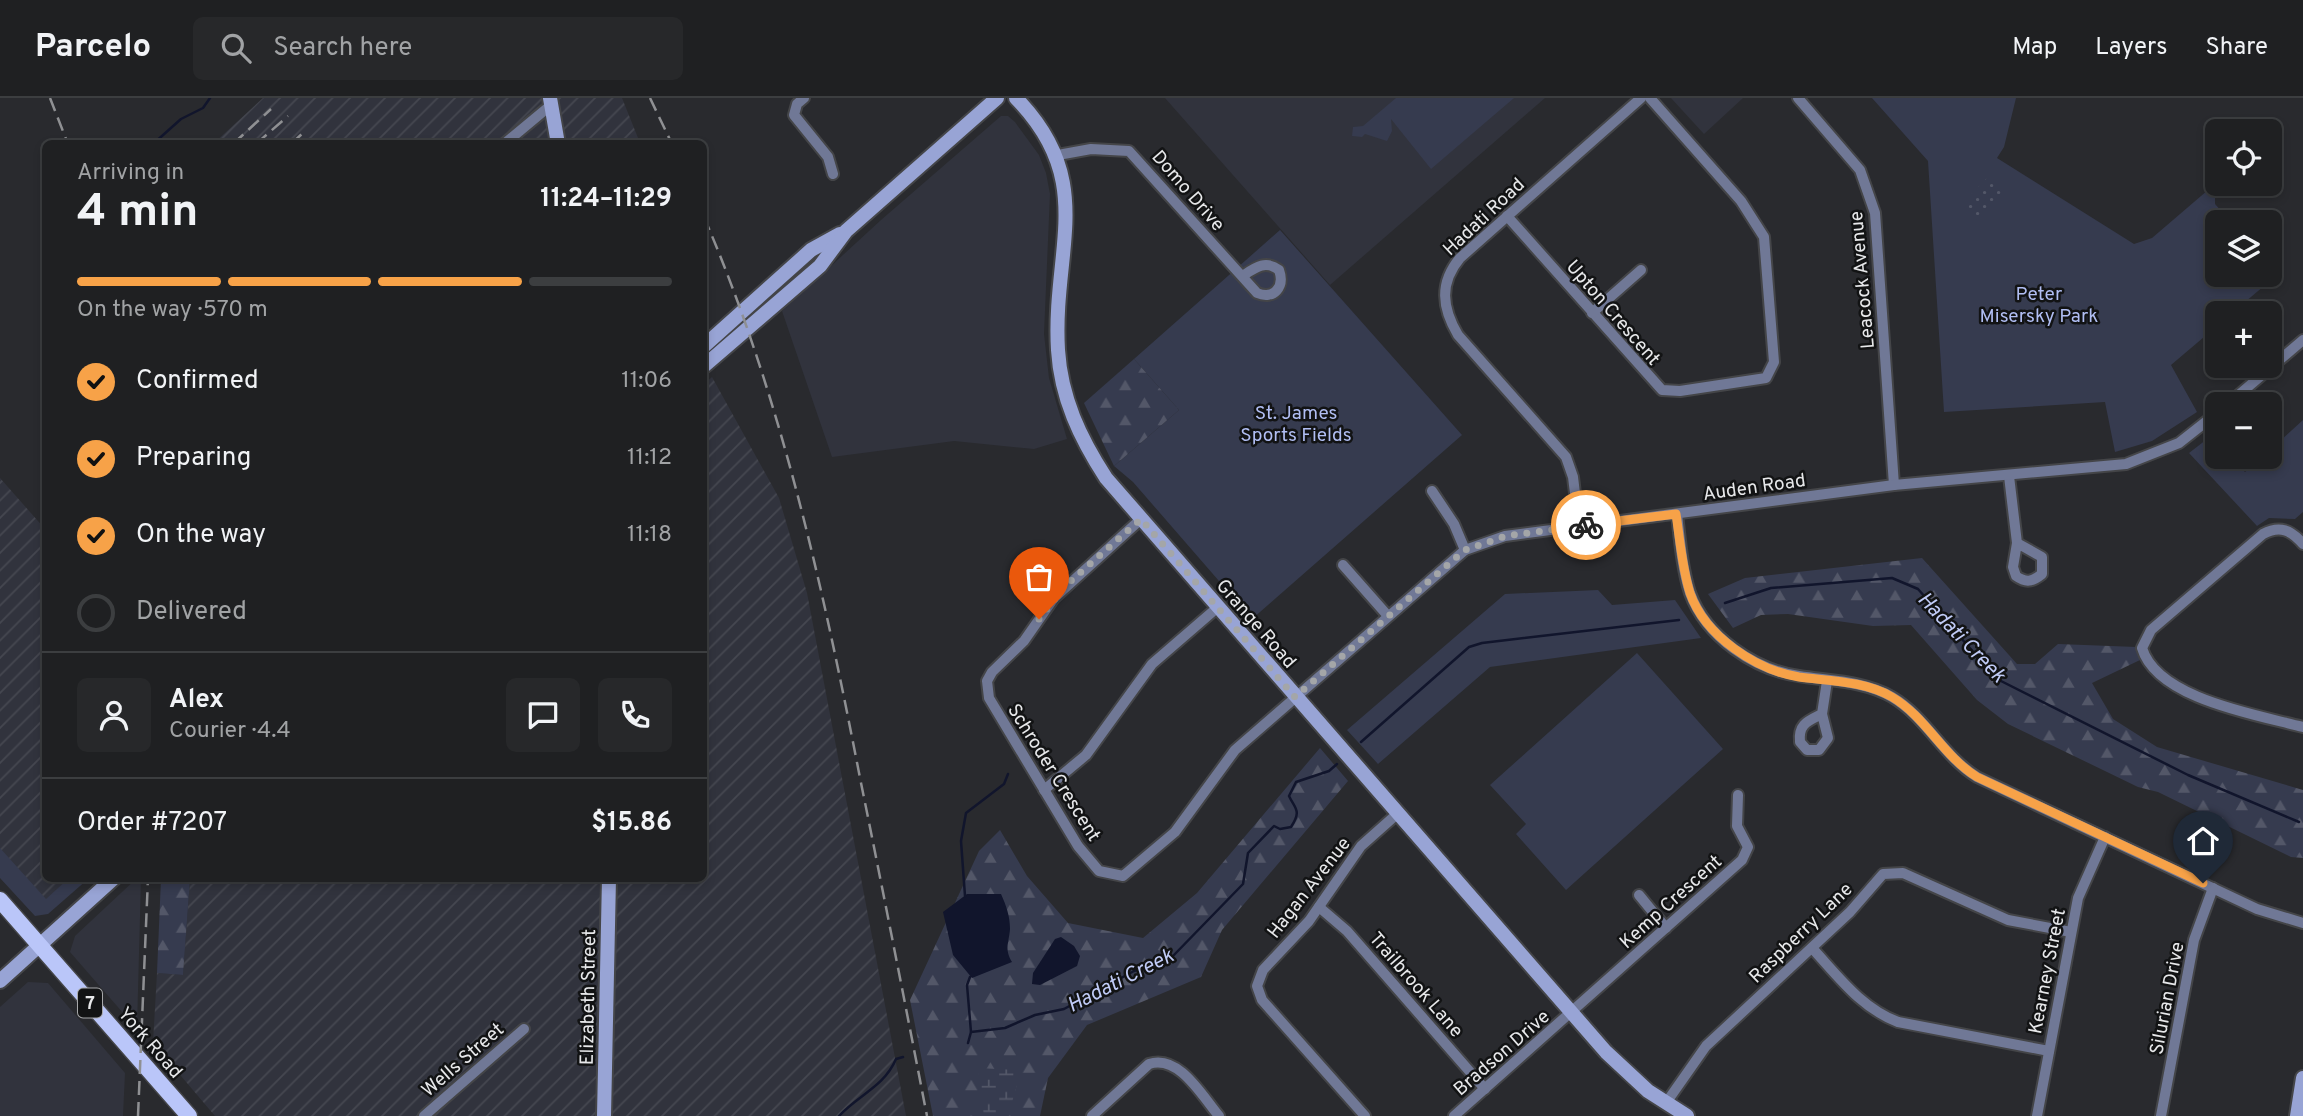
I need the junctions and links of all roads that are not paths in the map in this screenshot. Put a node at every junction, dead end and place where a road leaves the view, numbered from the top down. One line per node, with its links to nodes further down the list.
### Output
1 (804, 98): 11 (street)
2 (997, 98): 13 (main road)
3 (1016, 98): 10 (main road, Grange Road)
4 (1641, 98): 12 (street, Hadati Road)
5 (1650, 98): 16 (street, Upton Crescent)
6 (1798, 98): 23 (street, Leacock Avenue)
7 (550, 101): 8 (street); 9 (main road)
8 (508, 140)
9 (557, 140)
10 (1058, 155): 15 (street, Domo Drive); 26 (main road, Grange Road)
11 (833, 174)
12 (1507, 216): 16 (street, Upton Crescent); 27 (street, Hadati Road)
13 (846, 231): 18 (main road); 19 (main road)
14 (1641, 270): 16 (street)
15 (1244, 275)
16 (1592, 313)
17 (2303, 340): 20 (street)
18 (707, 343)
19 (707, 363)
20 (2242, 392)
21 (2205, 422): 22 (street, Auden Road)
22 (2009, 476): 23 (street, Auden Road); 28 (street)
23 (1894, 485): 25 (street, Auden Road)
24 (1432, 491): 30 (street)
25 (1676, 514): 27 (street, Auden Road); 34 (street)
26 (1141, 519): 32 (main road, Grange Road); 38 (street, Schroder Crescent)
27 (1579, 526): 30 (street, Auden Road)
28 (2017, 543)
29 (2303, 544): 37 (street)
30 (1465, 550): 33 (street, Auden Road)
31 (1343, 565): 33 (street)
32 (1218, 607): 35 (main road, Grange Road); 38 (street)
33 (1388, 616): 35 (street, Auden Road)
34 (1827, 681): 36 (street); 41 (street)
35 (1295, 697): 38 (street, Schroder Crescent); 40 (main road, Grange Road)
36 (1822, 714)
37 (2303, 727)
38 (1044, 790)
39 (1738, 795): 49 (street, Kemp Crescent)
40 (1397, 814): 47 (street, Hagan Avenue); 54 (main road, Grange Road)
41 (2105, 837): 44 (street); 50 (street, Kearney Street)
42 (110, 882): 51 (main road)
43 (609, 882): 60 (main road, Elizabeth Street)
44 (2213, 888): 48 (street); 69 (street, Silurian Drive)
45 (1639, 895): 49 (street)
46 (0, 900): 51 (main road, York Road / 7)
47 (1319, 907): 58 (street, Trailbrook Lane); 65 (street, Hagan Avenue)
48 (2303, 923)
49 (1667, 928): 54 (street, Kemp Crescent)
50 (2071, 932): 52 (street, Raspberry Lane); 56 (street, Kearney Street)
51 (40, 946): 53 (main road); 61 (main road, York Road / 7)
52 (1812, 948): 56 (street); 59 (street, Raspberry Lane)
53 (0, 981)
54 (1571, 1014): 58 (street, Bradson Drive); 59 (main road, Grange Road)
55 (524, 1029): 62 (street, Wells Street)
56 (2049, 1051): 68 (street, Kearney Street)
57 (2303, 1078): 70 (main road)
58 (1485, 1089): 66 (street, Bradson Drive)
59 (1666, 1103): 67 (main road, Grange Road)
60 (604, 1115)
61 (189, 1116)
62 (424, 1116)
63 (1092, 1116): 64 (street)
64 (1219, 1116)
65 (1365, 1116)
66 (1454, 1116)
67 (1687, 1116)
68 (2037, 1116)
69 (2161, 1116)
70 (2297, 1116)

